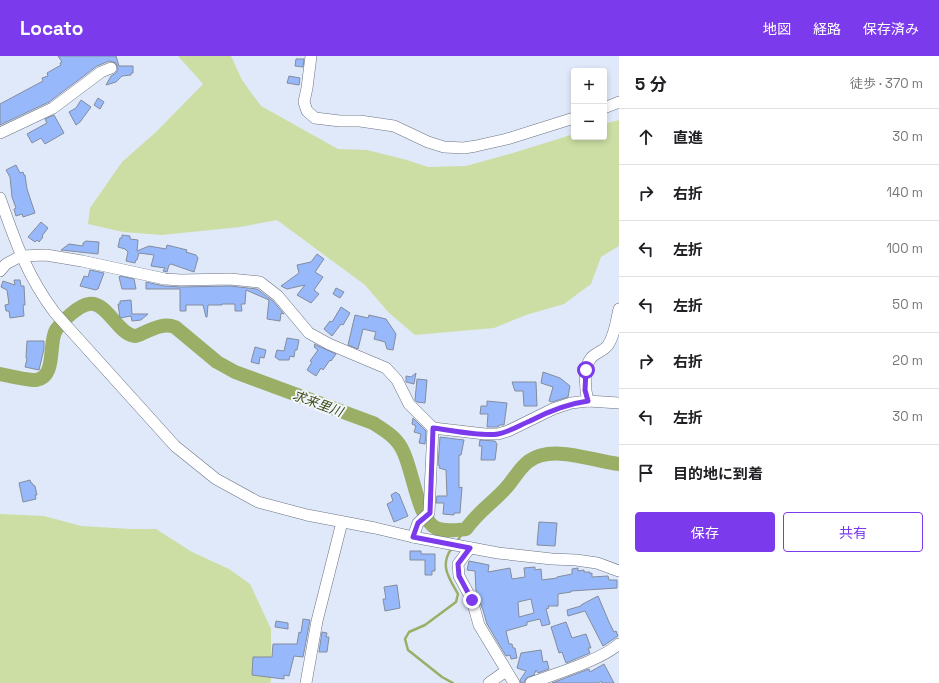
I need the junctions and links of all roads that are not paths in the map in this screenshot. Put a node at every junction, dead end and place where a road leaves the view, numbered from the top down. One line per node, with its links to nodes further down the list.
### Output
1 (311, 56): 5 (street)
2 (111, 68): 6 (street)
3 (619, 102): 4 (street)
4 (607, 107)
5 (571, 119)
6 (0, 133)
7 (0, 198): 8 (street)
8 (21, 256): 9 (street); 13 (street); 14 (street)
9 (0, 271)
10 (619, 309): 11 (street)
11 (588, 401): 12 (street); 13 (street)
12 (619, 403)
13 (433, 428): 15 (street)
14 (342, 522): 15 (street); 20 (street)
15 (413, 537): 16 (street)
16 (467, 547): 17 (street); 19 (street)
17 (619, 571)
18 (619, 644): 23 (street)
19 (506, 671): 21 (street); 22 (street)
20 (306, 683)
21 (489, 683)
22 (514, 683)
23 (531, 683)

